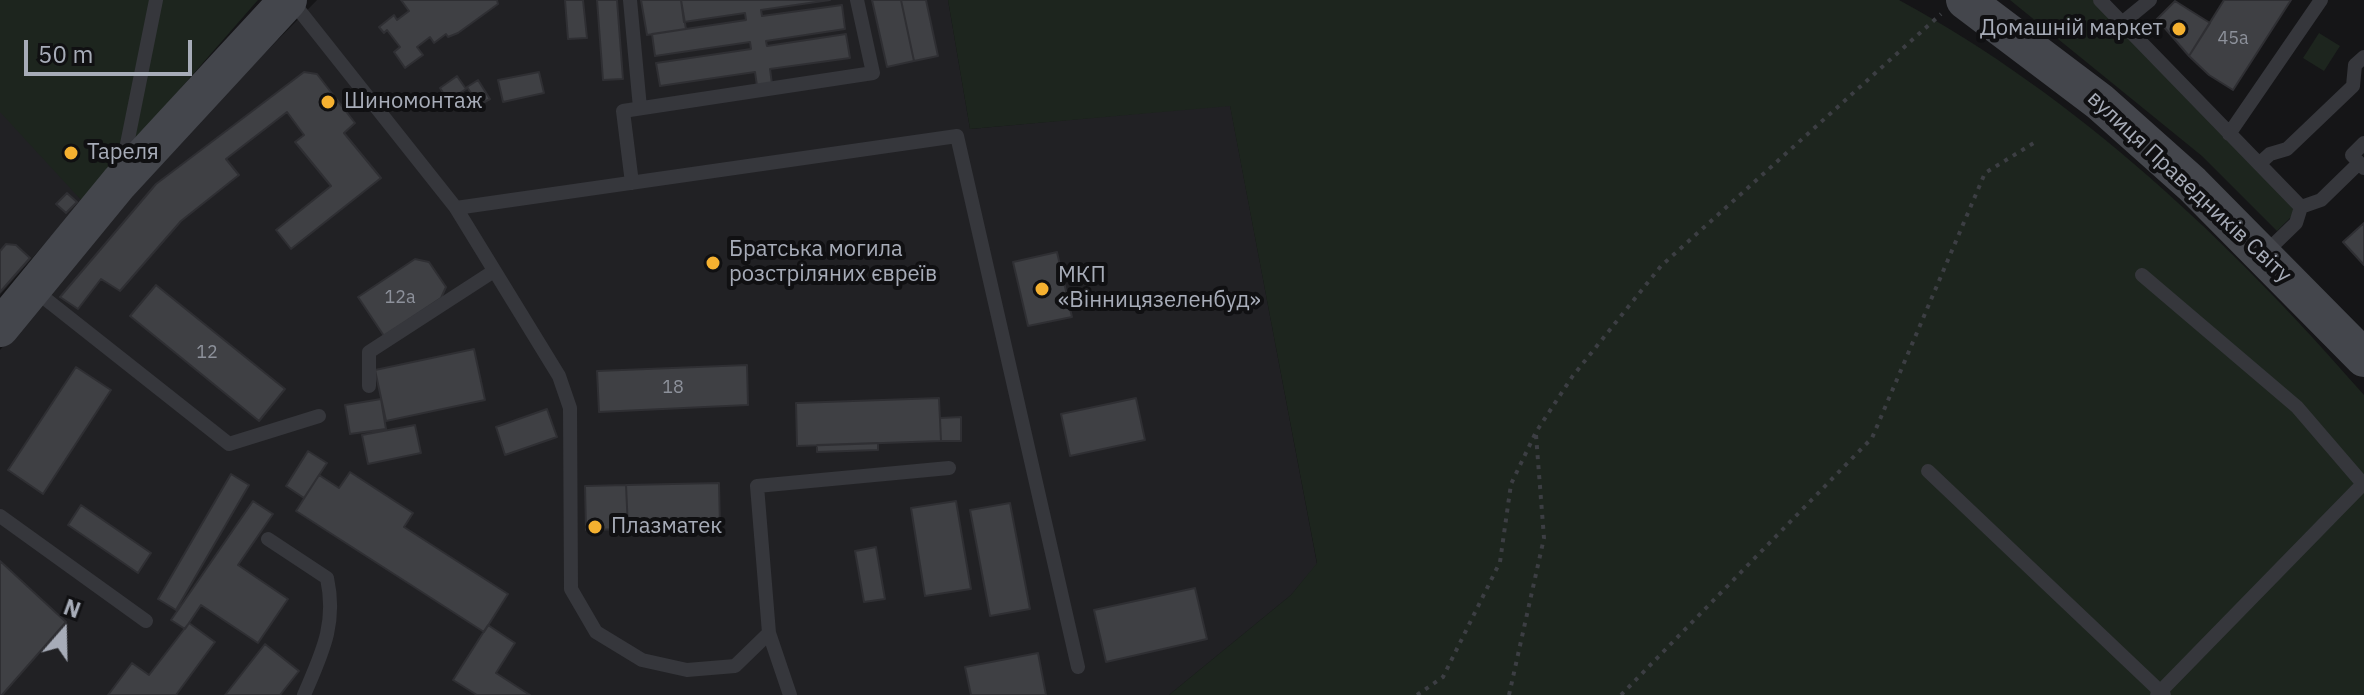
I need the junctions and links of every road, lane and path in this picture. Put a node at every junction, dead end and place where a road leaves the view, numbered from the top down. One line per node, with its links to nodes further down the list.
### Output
1 (156, 0): 17 (lane)
2 (289, 0): 17 (main road); 20 (lane)
3 (630, 0): 11 (lane)
4 (857, 0): 11 (lane)
5 (2100, 0): 9 (lane)
6 (2150, 0): 9 (lane)
7 (2321, 0): 12 (lane)
8 (1955, 5): 21 (main road, вулиця Праведників Світу); 29 (path)
9 (2122, 23): 12 (lane)
10 (2364, 57): 15 (lane)
11 (640, 108): 18 (lane)
12 (2229, 134): 15 (lane)
13 (2037, 141): 43 (path)
14 (2364, 143): 16 (lane)
15 (2259, 164): 19 (lane)
16 (2361, 166): 19 (lane)
17 (119, 183): 24 (main road)
18 (632, 183): 20 (lane); 37 (lane)
19 (2301, 207): 21 (lane)
20 (456, 208): 22 (lane)
21 (2265, 254): 26 (main road, вулиця Праведників Світу)
22 (494, 271): 27 (lane); 36 (lane)
23 (2142, 275): 32 (lane)
24 (32, 288): 25 (main road); 28 (lane)
25 (0, 328)
26 (2364, 358)
27 (369, 386)
28 (319, 416)
29 (1536, 432): 41 (path); 42 (path)
30 (949, 468): 36 (lane)
31 (1928, 471): 38 (lane)
32 (2363, 485): 38 (lane)
33 (0, 516): 35 (lane)
34 (268, 539): 39 (lane)
35 (146, 621)
36 (769, 633): 40 (lane)
37 (1078, 667)
38 (2160, 694)
39 (304, 695)
40 (790, 695)
41 (1417, 695)
42 (1509, 695)
43 (1621, 695)

